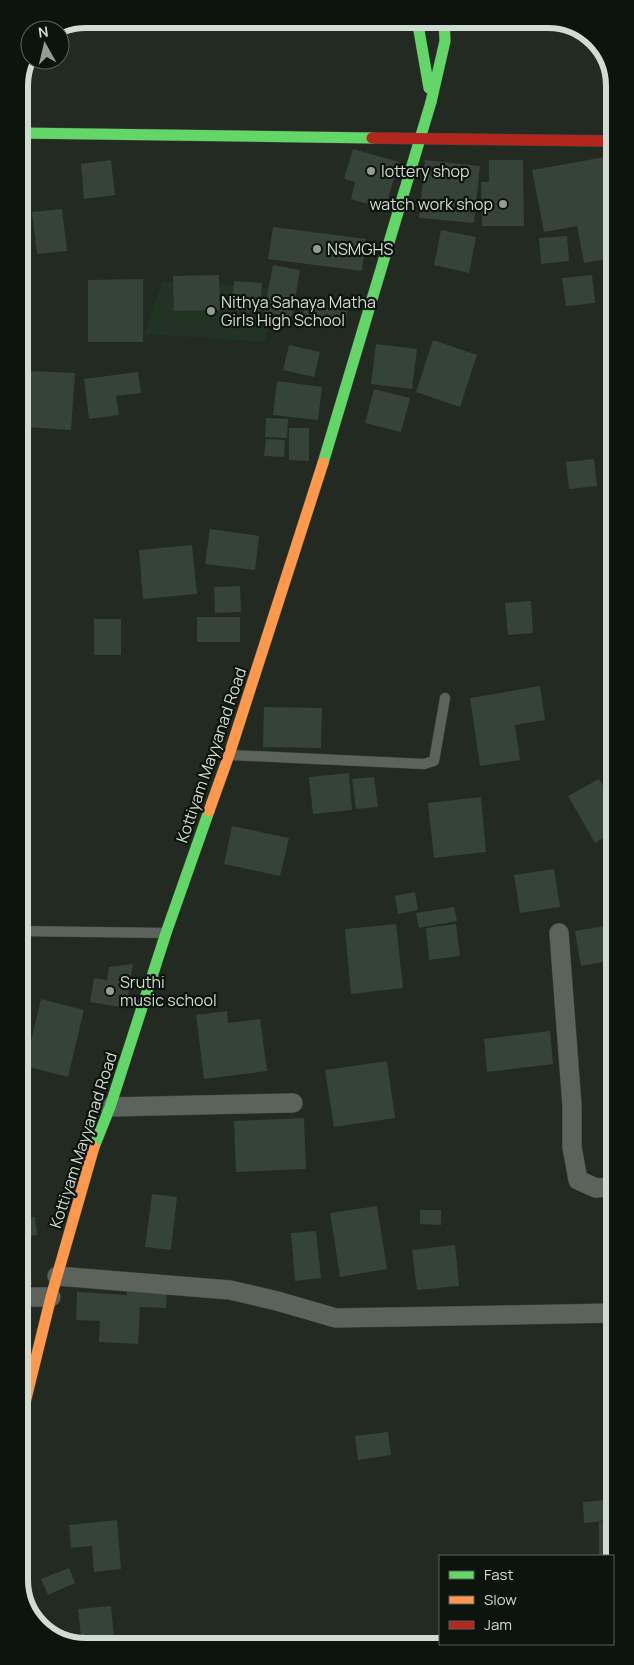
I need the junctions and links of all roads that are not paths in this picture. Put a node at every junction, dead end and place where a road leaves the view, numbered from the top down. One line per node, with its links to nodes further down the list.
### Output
1 (418, 28): 3 (main road)
2 (444, 28): 3 (main road, Kottiyam Mayyanad Road)
3 (431, 102): 5 (main road, Kottiyam Mayyanad Road)
4 (28, 133): 5 (main road)
5 (421, 140): 6 (main road); 8 (main road, Kottiyam Mayyanad Road)
6 (606, 141)
7 (444, 698): 8 (lane)
8 (229, 755): 10 (main road, Kottiyam Mayyanad Road)
9 (27, 931): 10 (lane)
10 (166, 933): 13 (main road, Kottiyam Mayyanad Road)
11 (559, 933): 14 (street)
12 (294, 1103): 13 (street)
13 (110, 1108): 15 (main road, Kottiyam Mayyanad Road)
14 (606, 1187)
15 (57, 1276): 17 (main road, Kottiyam Mayyanad Road); 18 (street)
16 (27, 1297): 17 (street)
17 (51, 1297): 19 (main road, Kottiyam Mayyanad Road)
18 (606, 1313)
19 (27, 1394)

